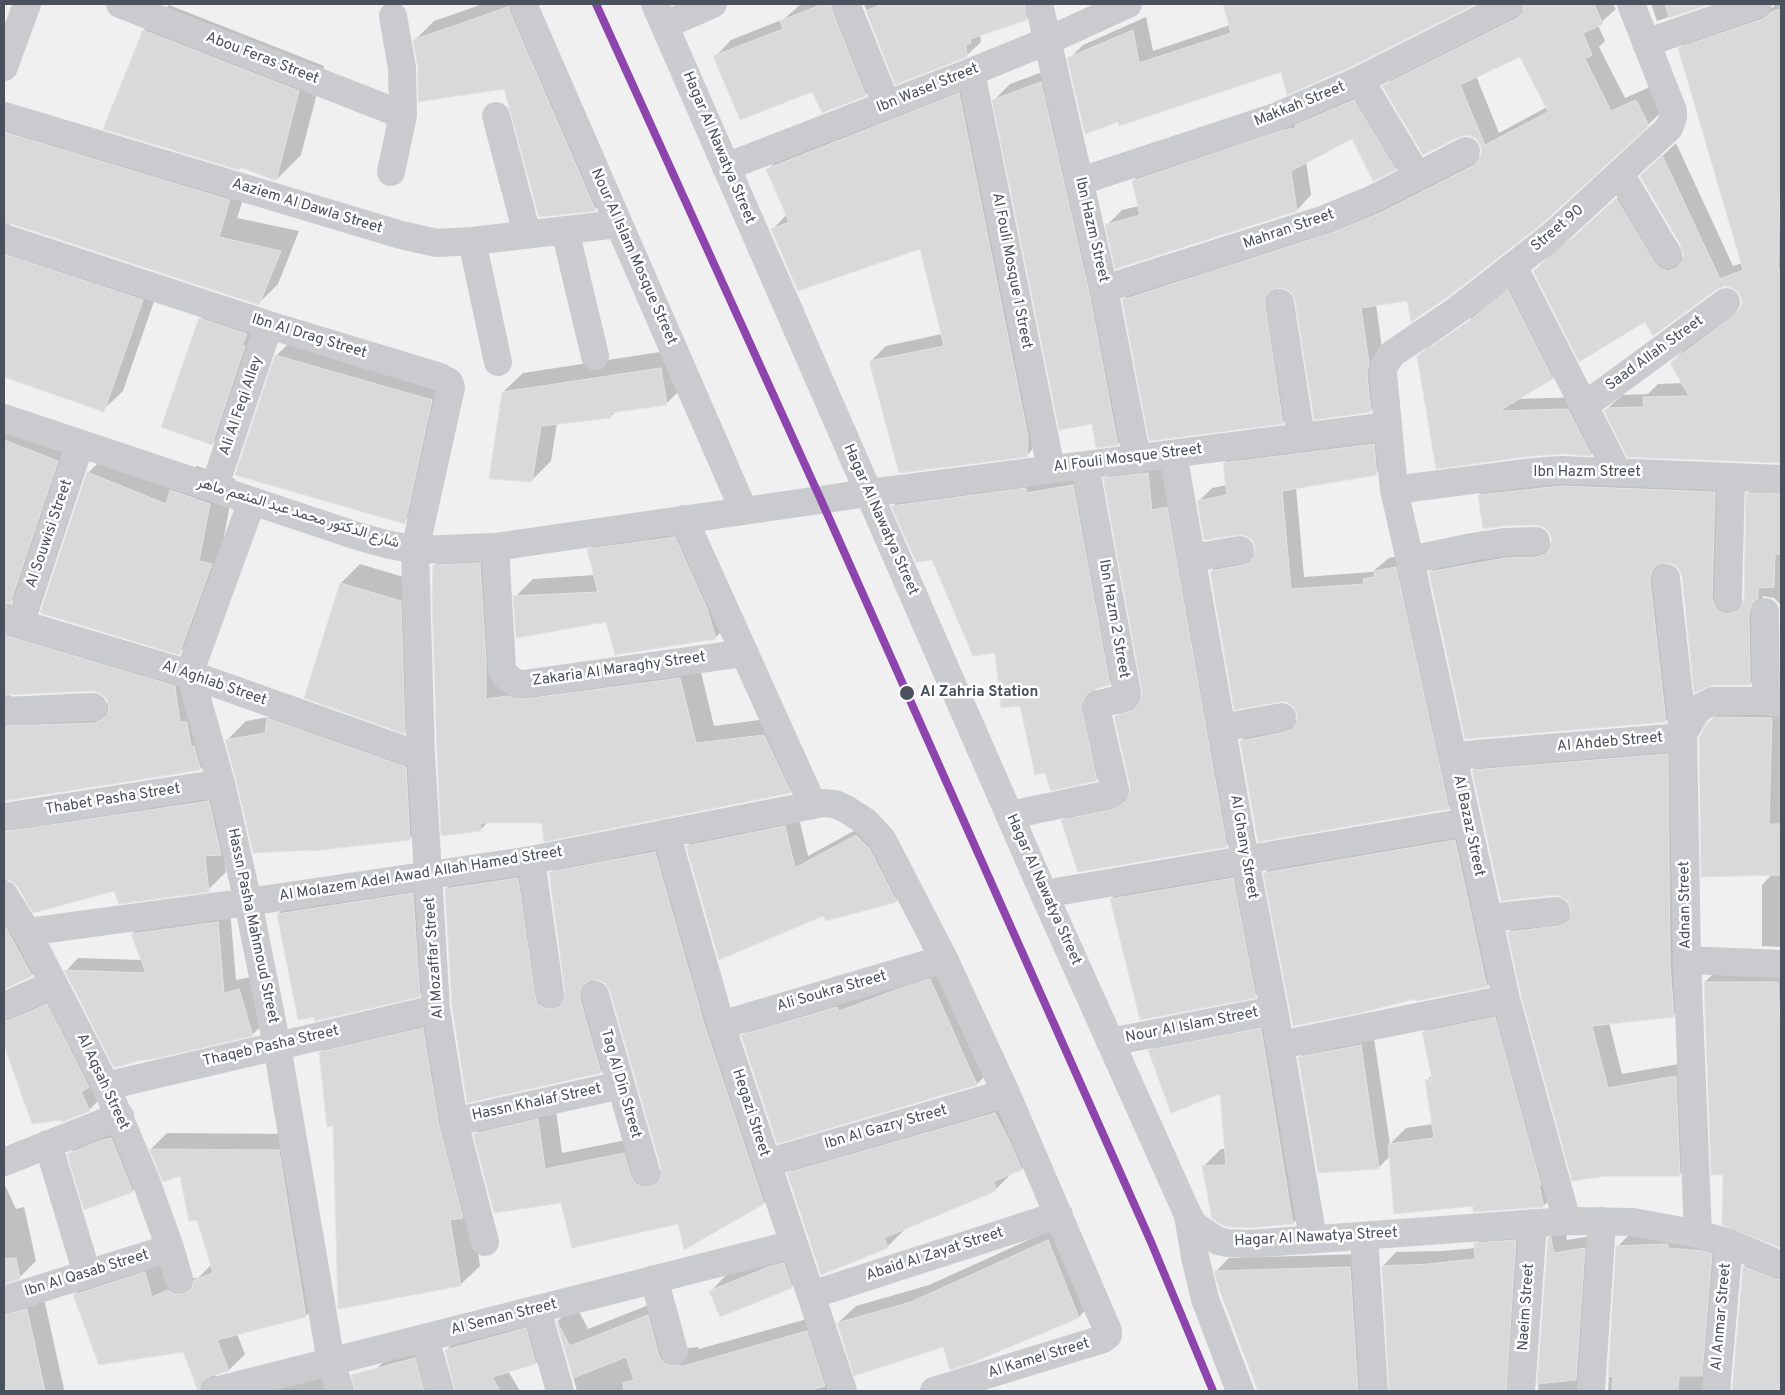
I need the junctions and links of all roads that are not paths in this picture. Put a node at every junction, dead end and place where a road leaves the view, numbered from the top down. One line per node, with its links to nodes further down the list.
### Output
1 (27, 4): 15 (street)
2 (120, 4): 19 (street, Abou Feras Street)
3 (523, 4): 28 (street, Nour Al Islam Mosque Street)
4 (713, 4): 11 (street)
5 (846, 4): 18 (street)
6 (1039, 4): 13 (street, Ibn Hazm Street)
7 (1128, 4): 13 (street, Ibn Wasel Street)
8 (1510, 4): 17 (street, Makkah Street)
9 (1631, 4): 14 (street, Street 90)
10 (1758, 4): 14 (street)
11 (660, 15): 23 (street, Hagar Al Nawatya Street)
12 (392, 16): 19 (street)
13 (1047, 41): 16 (street, Ibn Wasel Street); 27 (street, Ibn Hazm Street)
14 (1646, 43): 25 (street, Street 90)
15 (4, 66)
16 (971, 72): 18 (street, Ibn Wasel Street); 49 (street, Al Fouli Mosque 1 Street)
17 (1360, 80): 26 (street); 27 (street, Makkah Street)
18 (887, 106): 23 (street, Ibn Wasel Street)
19 (403, 114): 24 (street)
20 (4, 116): 32 (street, Aaziem Al Dawla Street)
21 (496, 116): 30 (street)
22 (1466, 151): 26 (street, Mahran Street)
23 (726, 167): 55 (street, Hagar Al Nawatya Street)
24 (391, 172)
25 (1620, 174): 33 (street); 34 (street, Street 90)
26 (1418, 177): 35 (street, Mahran Street)
27 (1080, 181): 35 (street, Ibn Hazm Street)
28 (618, 224): 29 (street, Aaziem Al Dawla Street); 57 (street, Nour Al Islam Mosque Street)
29 (565, 230): 30 (street, Aaziem Al Dawla Street); 39 (street)
30 (527, 234): 32 (street, Aaziem Al Dawla Street)
31 (4, 238): 38 (street, Ibn Al Drag Street)
32 (472, 240): 40 (street)
33 (1668, 255)
34 (1514, 266): 41 (street); 43 (street, Street 90)
35 (1104, 289): 47 (street, Ibn Hazm Street)
36 (1726, 302): 41 (street, Saad Allah Street)
37 (1280, 303): 44 (street)
38 (269, 324): 53 (street, Ali Al Feqi Alley); 61 (street, Ibn Al Drag Street)
39 (595, 356)
40 (498, 362)
41 (1584, 406): 50 (street)
42 (4, 418): 45 (street, شارع الدكتور محمد عبد المنعم ماهر)
43 (1388, 426): 44 (street, Al Fouli Mosque Street); 54 (street, Al Bazaz Street)
44 (1301, 437): 46 (street, Al Fouli Mosque Street)
45 (80, 444): 53 (street, شارع الدكتور محمد عبد المنعم ماهر); 68 (street, Al Souwisi Street)
46 (1173, 454): 47 (street, Al Fouli Mosque Street); 63 (street, Al Ghany Street)
47 (1137, 458): 48 (street, Al Fouli Mosque Street)
48 (1085, 465): 49 (street, Al Fouli Mosque Street); 81 (street, Ibn Hazm 2 Street)
49 (1051, 469): 55 (street, Al Fouli Mosque Street)
50 (1617, 472): 51 (street, Ibn Hazm Street); 54 (street, Ibn Hazm Street)
51 (1731, 478): 52 (street, Ibn Hazm Street); 66 (street)
52 (1781, 479)
53 (214, 488): 56 (street, شارع الدكتور محمد عبد المنعم ماهر)
54 (1394, 490): 64 (street, Al Bazaz Street)
55 (868, 493): 57 (street, شارع الدكتور محمد عبد المنعم ماهر); 81 (street, Hagar Al Nawatya Street)
56 (252, 501): 61 (street, شارع الدكتور محمد عبد المنعم ماهر); 70 (street, Hassn Pasha Mahmoud Street)
57 (744, 511): 58 (street, شارع الدكتور محمد عبد المنعم ماهر)
58 (684, 519): 60 (street, شارع الدكتور محمد عبد المنعم ماهر); 69 (street)
59 (1536, 541): 64 (street)
60 (495, 547): 61 (street, شارع الدكتور محمد عبد المنعم ماهر); 69 (street, Zakaria Al Maraghy Street)
61 (416, 550): 77 (street, Al Mozaffar Street)
62 (1240, 550): 63 (street)
63 (1192, 558): 75 (street, Al Ghany Street)
64 (1410, 560): 78 (street, Al Bazaz Street)
65 (1666, 578): 76 (street, Adnan Street)
66 (1728, 598)
67 (1764, 612): 71 (street)
68 (12, 621): 70 (street, Al Aghlab Street)
69 (744, 653): 80 (street)
70 (192, 675): 77 (street, Al Aghlab Street); 79 (street, Hassn Pasha Mahmoud Street)
71 (1774, 702): 76 (street, Al Ahdeb Street)
72 (92, 708): 73 (street)
73 (4, 711)
74 (1282, 717): 75 (street)
75 (1221, 728): 86 (street, Al Ghany Street)
76 (1683, 732): 78 (street, Al Ahdeb Street); 95 (street, Adnan Street)
77 (422, 756): 87 (street, Al Mozaffar Street)
78 (1453, 756): 83 (street, Al Bazaz Street)
79 (221, 783): 82 (street, Thabet Pasha Street); 90 (street, Hassn Pasha Mahmoud Street)
80 (813, 805): 84 (street, Al Molazem Adel Awad Allah Hamed Street); 94 (street, Al Molazem Adel Awad Allah Hamed Street)
81 (1010, 815): 88 (street, Hagar Al Nawatya Street)
82 (4, 817)
83 (1467, 822): 86 (street); 92 (street, Al Bazaz Street)
84 (666, 833): 85 (street, Al Molazem Adel Awad Allah Hamed Street); 104 (street, Hegazi Street)
85 (531, 860): 87 (street, Al Molazem Adel Awad Allah Hamed Street); 98 (street)
86 (1245, 860): 88 (street); 103 (street, Al Ghany Street)
87 (429, 875): 90 (street, Al Molazem Adel Awad Allah Hamed Street); 102 (street, Al Mozaffar Street)
88 (1044, 894): 105 (street, Hagar Al Nawatya Street)
89 (4, 895): 93 (street, Al Aqsah Street)
90 (248, 902): 93 (street, Al Molazem Adel Awad Allah Hamed Street); 107 (street, Hassn Pasha Mahmoud Street)
91 (1556, 911): 92 (street)
92 (1488, 918): 100 (street, Al Bazaz Street)
93 (27, 932): 97 (street, Al Aqsah Street)
94 (944, 959): 104 (street, Ali Soukra Street); 110 (street, Al Molazem Adel Awad Allah Hamed Street)
95 (1687, 960): 96 (street); 122 (street, Adnan Street)
96 (1781, 964)
97 (54, 984): 101 (street); 109 (street, Al Aqsah Street)
98 (550, 994)
99 (595, 995): 108 (street, Tag Al Din Street)
100 (1506, 999): 106 (street); 119 (street, Al Bazaz Street)
101 (4, 1006)
102 (436, 1009): 107 (street, Thaqeb Pasha Street); 112 (street, Al Mozaffar Street)
103 (1274, 1010): 105 (street, Nour Al Islam Street); 106 (street, Al Ghany Street)
104 (721, 1025): 115 (street, Hegazi Street)
105 (1110, 1042): 118 (street, Hagar Al Nawatya Street)
106 (1280, 1045): 124 (street, Al Ghany Street)
107 (277, 1046): 109 (street, Thaqeb Pasha Street); 139 (street, Hassn Pasha Mahmoud Street)
108 (621, 1085): 112 (street, Hassn Khalaf Street); 116 (street, Tag Al Din Street)
109 (106, 1086): 111 (street, Al Aqsah Street)
110 (1006, 1093): 115 (street, Ibn Al Gazry Street); 117 (street, Al Molazem Adel Awad Allah Hamed Street)
111 (120, 1116): 113 (street); 128 (street, Al Aqsah Street)
112 (454, 1122): 125 (street, Al Mozaffar Street)
113 (48, 1144): 114 (street); 130 (street)
114 (4, 1162)
115 (767, 1163): 127 (street, Hegazi Street)
116 (646, 1172)
117 (1059, 1215): 133 (street, Abaid Al Zayat Street); 136 (street, Al Molazem Adel Awad Allah Hamed Street)
118 (1188, 1215): 124 (street, Hagar Al Nawatya Street); 146 (street)
119 (1567, 1221): 120 (street, Hagar Al Nawatya Street); 121 (street, Hagar Al Nawatya Street)
120 (1602, 1221): 122 (street, Hagar Al Nawatya Street); 149 (street)
121 (1533, 1223): 123 (street, Hagar Al Nawatya Street); 148 (street, Naeim Street)
122 (1698, 1234): 126 (street, Hagar Al Nawatya Street)
123 (1364, 1236): 124 (street, Hagar Al Nawatya Street); 147 (street)
124 (1313, 1239)
125 (485, 1242)
126 (1729, 1243): 129 (street, Hagar Al Nawatya Street); 150 (street, Al Anmar Street)
127 (794, 1244): 132 (street, Al Seman Street); 133 (street, Hegazi Street)
128 (170, 1248): 130 (street, Ibn Al Qasab Street); 131 (street, Al Aqsah Street)
129 (1781, 1265)
130 (87, 1274): 134 (street, Ibn Al Qasab Street)
131 (179, 1279)
132 (654, 1279): 135 (street, Al Seman Street); 138 (street)
133 (811, 1295): 144 (street, Hegazi Street)
134 (4, 1300)
135 (537, 1310): 137 (street, Al Seman Street); 143 (street)
136 (1107, 1328): 145 (street, Al Kamel Street)
137 (425, 1338): 139 (street, Al Seman Street); 142 (street)
138 (674, 1351)
139 (331, 1362): 140 (street, Al Seman Street); 141 (street, Hassn Pasha Mahmoud Street)
140 (215, 1391)
141 (340, 1391)
142 (440, 1391)
143 (560, 1391)
144 (843, 1391)
145 (934, 1391)
146 (1240, 1391)
147 (1374, 1391)
148 (1521, 1391)
149 (1591, 1391)
150 (1716, 1391)

